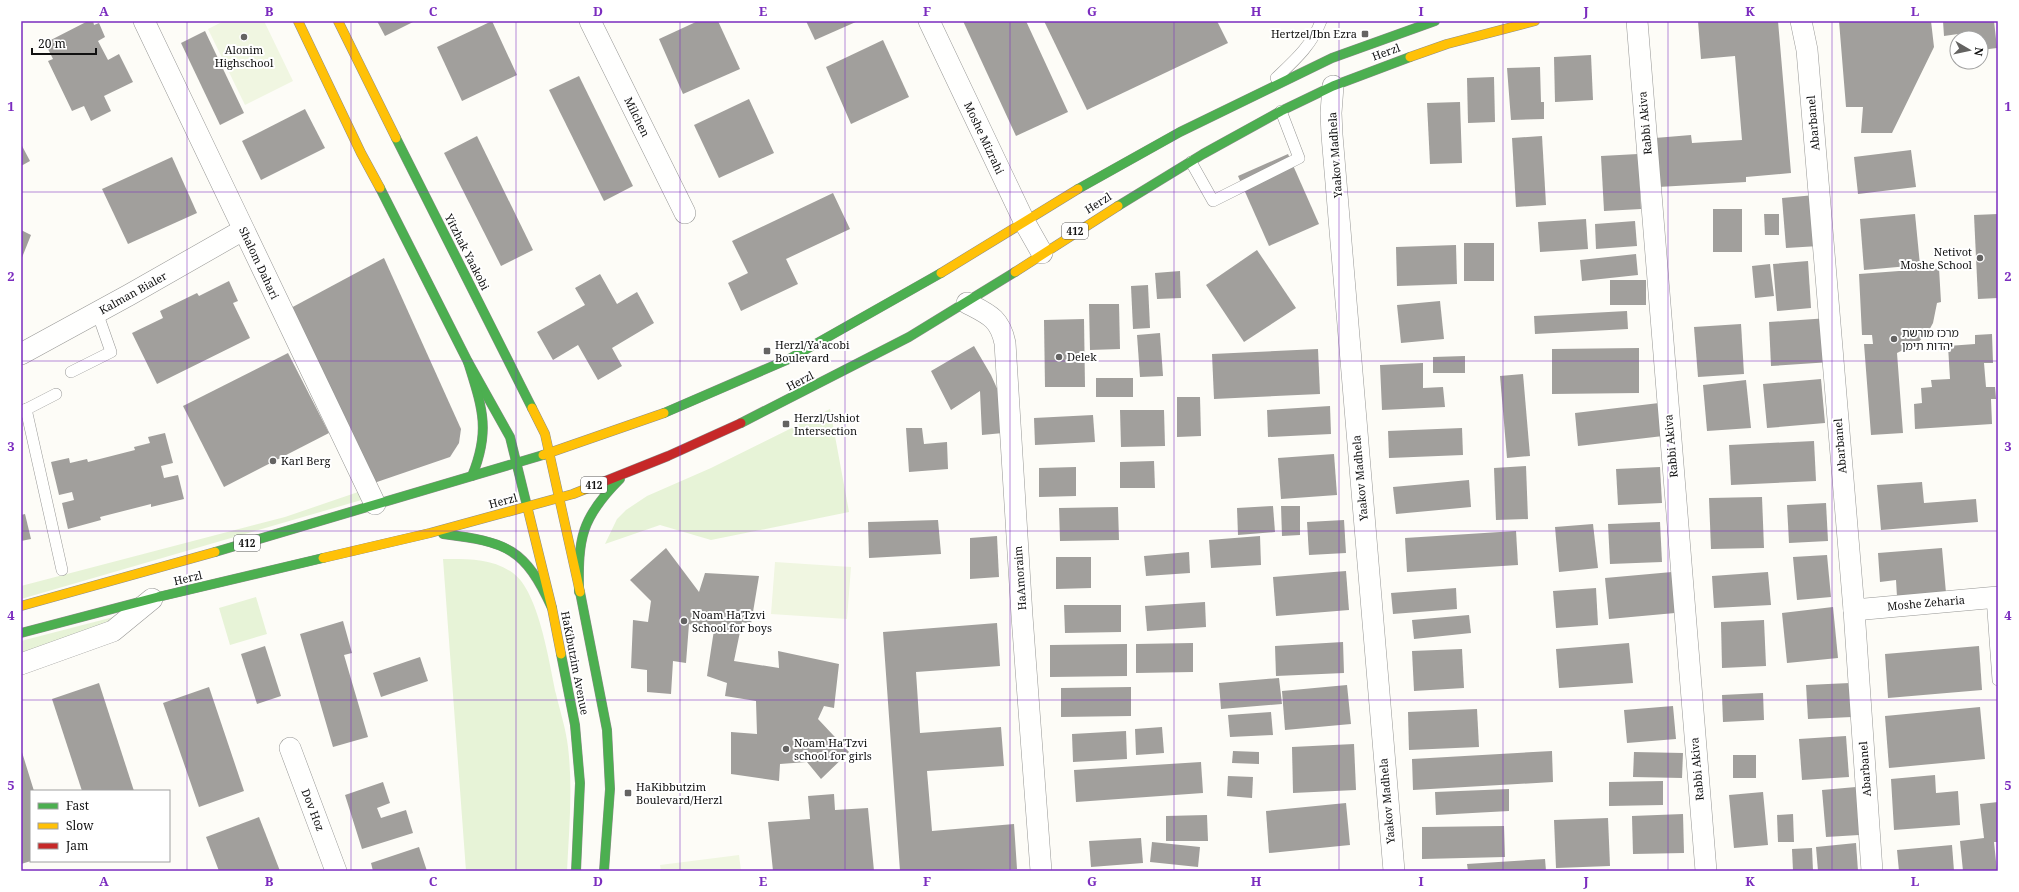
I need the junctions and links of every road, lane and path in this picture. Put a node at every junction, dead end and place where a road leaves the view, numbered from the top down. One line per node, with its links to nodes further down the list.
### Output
1 (144, 21): 19 (street, Shalom Dahari)
2 (298, 21): 24 (main road)
3 (338, 21): 28 (main road, Yitzhak Yaakobi)
4 (929, 21): 18 (street, Moshe Mizrahi)
5 (1321, 21): 14 (lane)
6 (1435, 21): 14 (main road, Herzl / 412)
7 (1438, 21): 12 (street)
8 (1535, 21): 12 (main road, Herzl / 412)
9 (1637, 21): 52 (street, Rabbi Akiva)
10 (1801, 21): 42 (street, Abarbanel)
11 (596, 23): 17 (street, Milchen)
12 (1447, 44): 13 (main road, Herzl / 412)
13 (1333, 86): 15 (main road, Herzl / 412); 51 (street, Yaakov Madhela)
14 (1261, 92): 18 (main road, Herzl / 412)
15 (1281, 111): 16 (main road, Herzl / 412); 16 (lane)
16 (1190, 162): 20 (main road, Herzl / 412)
17 (684, 213)
18 (1025, 223): 20 (street, Moshe Mizrahi); 28 (main road, Herzl / 412)
19 (243, 230): 22 (street, Kalman Bialer); 33 (street, Shalom Dahari)
20 (1042, 253): 21 (main road, Herzl / 412)
21 (967, 303): 30 (main road, Herzl / 412); 50 (street, HaAmoraim)
22 (97, 312): 23 (street, Kalman Bialer); 25 (lane)
23 (21, 354)
24 (468, 362): 29 (main road); 31 (main road)
25 (70, 372)
26 (56, 394): 27 (lane)
27 (23, 410): 36 (lane)
28 (550, 453): 29 (main road, Herzl / 412); 32 (main road, Yitzhak Yaakobi)
29 (518, 463): 31 (main road, Herzl / 412); 34 (main road, HaKibutzim Avenue)
30 (628, 472): 32 (main road, Herzl / 412); 37 (main road)
31 (472, 476): 33 (main road, Herzl / 412)
32 (560, 498): 34 (main road, Herzl / 412); 37 (main road, HaKibutzim Avenue)
33 (375, 504): 40 (main road, Herzl / 412)
34 (527, 507): 35 (main road, Herzl / 412); 41 (main road, HaKibutzim Avenue)
35 (430, 533): 39 (main road, Herzl / 412); 41 (main road)
36 (62, 570)
37 (579, 592): 49 (main road, HaKibutzim Avenue)
38 (1995, 597): 42 (street, Moshe Zeharia); 45 (lane)
39 (152, 599): 43 (main road, Herzl / 412); 44 (street)
40 (21, 606)
41 (552, 608): 48 (main road, HaKibutzim Avenue)
42 (1854, 610): 53 (street, Abarbanel)
43 (21, 633)
44 (21, 664)
45 (1998, 680)
46 (290, 748): 47 (street, Dov Hoz)
47 (336, 871)
48 (576, 871)
49 (604, 871)
50 (1041, 871)
51 (1394, 871)
52 (1706, 871)
53 (1872, 871)

